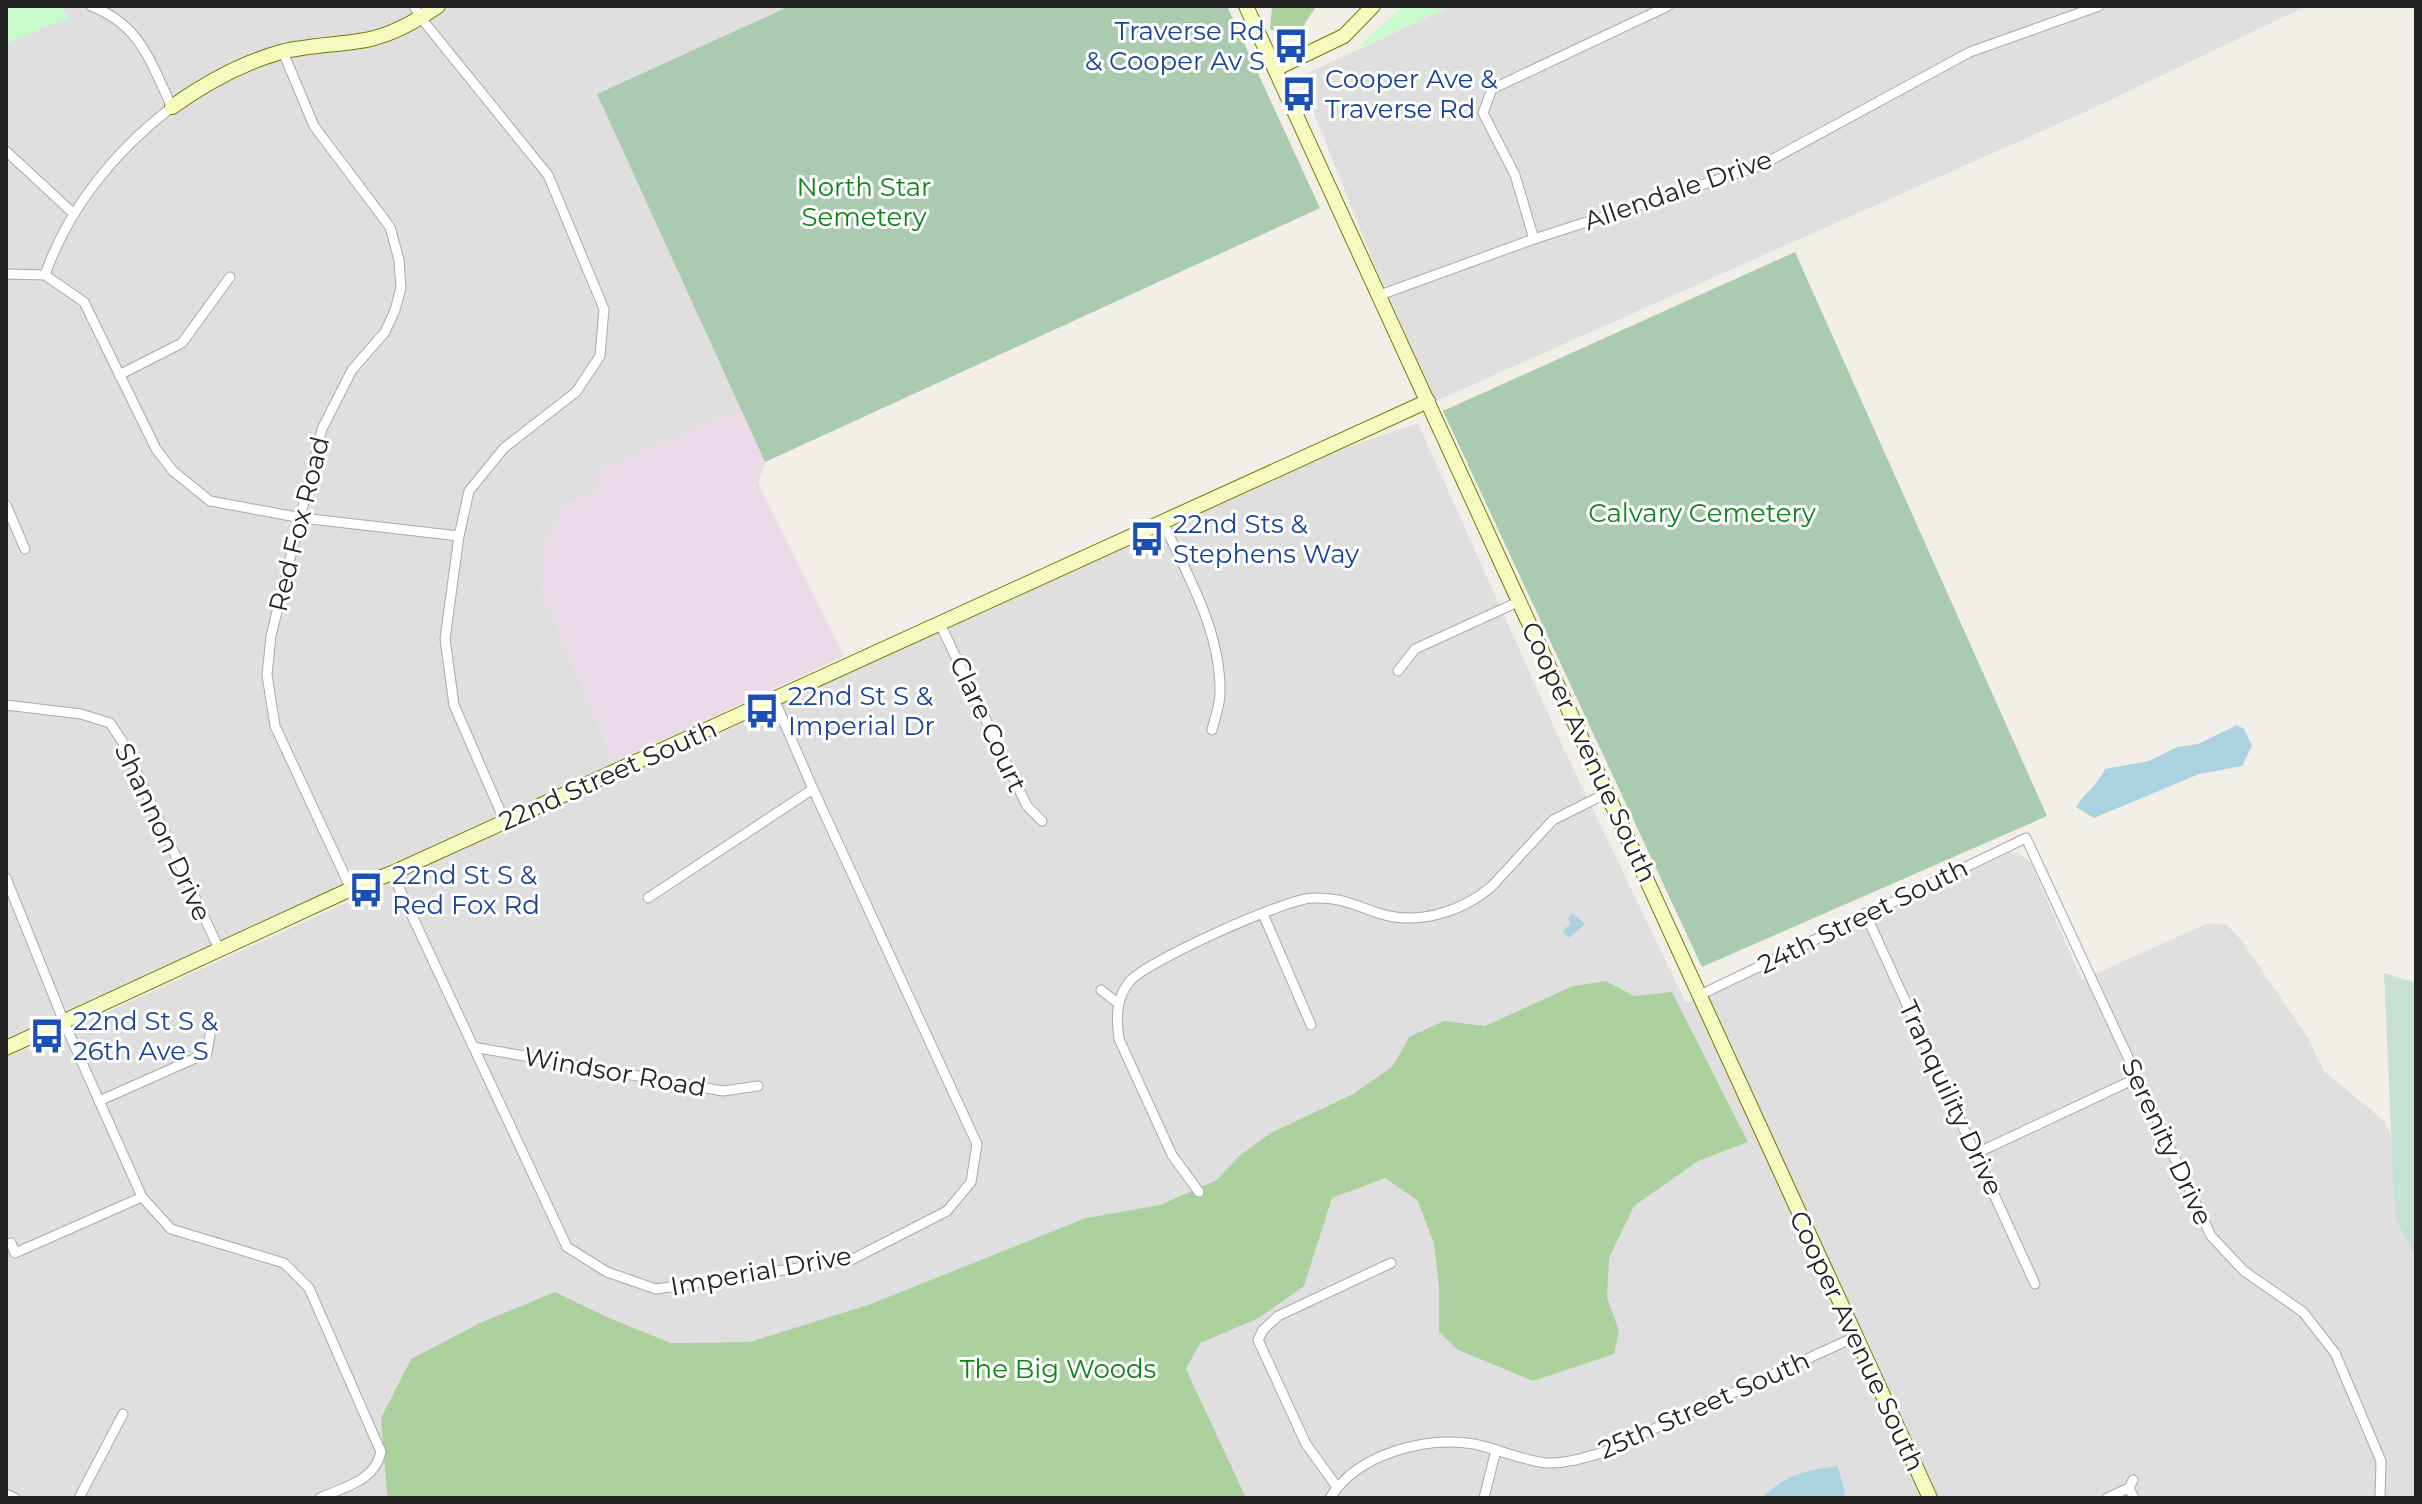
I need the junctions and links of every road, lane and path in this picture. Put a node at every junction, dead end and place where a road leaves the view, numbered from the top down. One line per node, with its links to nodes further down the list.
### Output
1 (91, 6): 9 (street)
2 (121, 6): 9 (street)
3 (438, 6): 8 (street)
4 (1246, 6): 11 (street, Cooper Avenue South)
5 (1373, 6): 11 (street)
6 (1668, 6): 15 (street)
7 (2099, 6): 15 (street, Allendale Drive)
8 (417, 12): 10 (street); 25 (street)
9 (113, 14): 12 (street)
10 (283, 52): 12 (street); 23 (street, Red Fox Road)
11 (1275, 69): 19 (street, Cooper Avenue South)
12 (172, 107): 14 (street)
13 (6, 151): 14 (street)
14 (74, 214): 17 (street)
15 (1534, 239): 19 (street, Allendale Drive)
16 (6, 274): 17 (street)
17 (45, 275): 20 (street)
18 (230, 277): 20 (street)
19 (1380, 295): 21 (street, Cooper Avenue South)
20 (119, 375): 23 (street)
21 (1428, 401): 24 (street, 22nd Street South); 27 (street, Cooper Avenue South)
22 (6, 505): 26 (street)
23 (302, 518): 25 (street); 40 (street, Red Fox Road)
24 (1163, 522): 28 (street, 22nd Street South); 32 (street)
25 (459, 536): 36 (street)
26 (25, 549)
27 (1520, 601): 29 (street); 34 (street, Cooper Avenue South)
28 (940, 624): 30 (street, 22nd Street South); 35 (street, Clare Court)
29 (1398, 671)
30 (774, 699): 33 (street, Imperial Drive); 36 (street, 22nd Street South)
31 (6, 705): 44 (street, Shannon Drive)
32 (1212, 730)
33 (813, 789): 41 (street); 51 (street, Imperial Drive)
34 (1607, 793): 43 (street); 46 (street, Cooper Avenue South)
35 (1042, 821)
36 (505, 822): 38 (street, 22nd Street South)
37 (2026, 838): 42 (street, 24th Street South); 53 (street, Serenity Drive)
38 (392, 873): 40 (street, 22nd Street South); 51 (street, Imperial Drive)
39 (6, 878): 48 (street)
40 (351, 889): 44 (street, 22nd Street South)
41 (648, 898)
42 (1865, 913): 46 (street, 24th Street South); 56 (street, Tranquility Drive)
43 (1263, 914): 47 (street); 49 (street)
44 (220, 951): 48 (street, 22nd Street South)
45 (1101, 990): 47 (street)
46 (1700, 995): 62 (street, Cooper Avenue South)
47 (1119, 1004): 57 (street)
48 (64, 1022): 52 (street, 22nd Street South); 55 (street)
49 (1311, 1025)
50 (210, 1035): 55 (street)
51 (473, 1047): 54 (street, Windsor Road)
52 (6, 1048)
53 (2137, 1078): 56 (street); 75 (street, Serenity Drive)
54 (758, 1086)
55 (99, 1101): 58 (street)
56 (1977, 1153): 61 (street, Tranquility Drive)
57 (1199, 1192)
58 (142, 1197): 59 (street); 70 (street)
59 (11, 1243)
60 (1391, 1263): 65 (street)
61 (2035, 1284)
62 (1855, 1337): 64 (street, 25th Street South); 73 (street, Cooper Avenue South)
63 (123, 1414): 69 (street)
64 (1496, 1450): 65 (street, 25th Street South); 72 (street)
65 (1337, 1487): 71 (street, 25th Street South)
66 (2132, 1489): 74 (street)
67 (6, 1494): 68 (street)
68 (15, 1498)
69 (79, 1498)
70 (320, 1498)
71 (1330, 1498)
72 (1484, 1498)
73 (1930, 1498)
74 (2107, 1498)
75 (2380, 1498)

